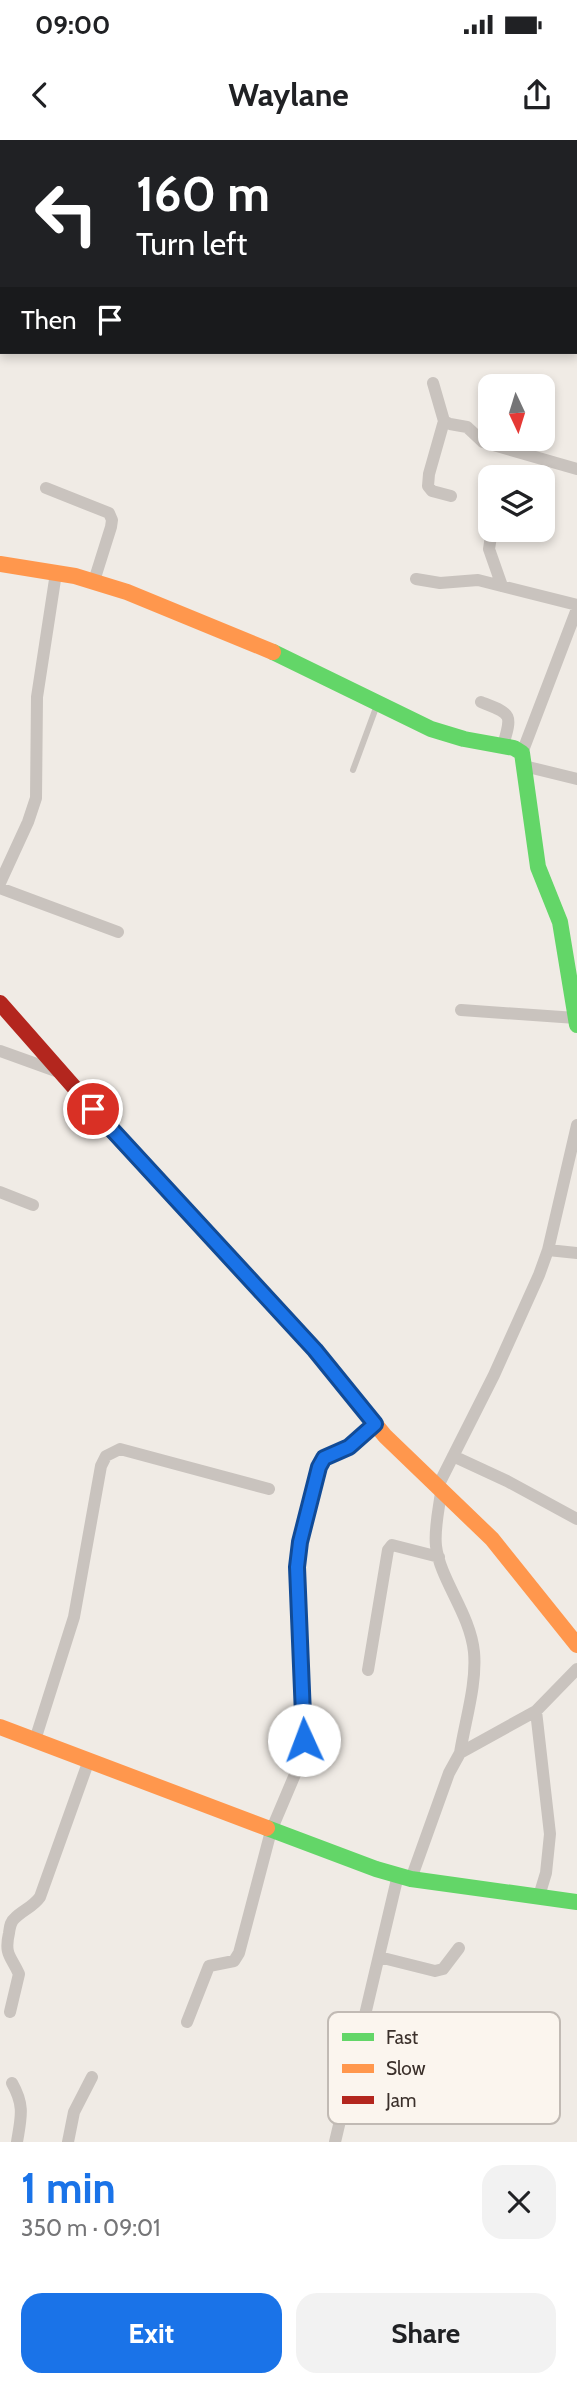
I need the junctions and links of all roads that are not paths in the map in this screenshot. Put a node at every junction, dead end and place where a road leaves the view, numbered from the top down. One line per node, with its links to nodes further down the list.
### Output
1 (433, 383): 2 (street)
2 (444, 421): 3 (street); 5 (street)
3 (577, 469)
4 (47, 488): 10 (street)
5 (452, 496)
6 (490, 542): 11 (street)
7 (0, 564): 8 (street)
8 (56, 573): 10 (street); 19 (street)
9 (416, 579): 11 (street)
10 (94, 581): 14 (street)
11 (502, 586): 12 (street)
12 (577, 607): 16 (street)
13 (481, 702): 15 (street)
14 (377, 704): 15 (street); 17 (lane)
15 (503, 745): 16 (street)
16 (523, 759): 18 (street); 23 (street)
17 (353, 770)
18 (577, 779)
19 (0, 886): 20 (street)
20 (118, 932)
21 (0, 1003): 25 (street)
22 (461, 1010): 23 (street)
23 (576, 1021)
24 (0, 1051): 25 (street)
25 (60, 1072): 31 (street)
26 (577, 1127): 29 (street)
27 (0, 1192): 28 (street)
28 (33, 1205)
29 (548, 1250): 30 (street); 32 (street)
30 (577, 1253)
31 (375, 1424): 34 (street); 45 (street)
32 (453, 1456): 34 (street); 35 (street)
33 (269, 1489): 42 (street)
34 (439, 1490): 36 (street); 37 (street)
35 (577, 1519)
36 (439, 1557): 39 (street); 43 (street)
37 (577, 1645)
38 (577, 1669): 40 (street)
39 (368, 1670)
40 (536, 1711): 43 (street); 47 (street)
41 (0, 1727): 42 (street)
42 (35, 1740): 44 (street)
43 (460, 1753): 46 (street)
44 (89, 1760): 45 (street); 51 (street)
45 (271, 1831): 46 (street); 53 (street)
46 (405, 1877): 47 (street); 50 (street)
47 (540, 1896): 48 (street)
48 (577, 1902)
49 (458, 1948): 50 (street)
50 (379, 1957): 52 (street)
51 (10, 2012)
52 (366, 2012)
53 (187, 2022)
54 (92, 2077): 58 (street)
55 (12, 2083): 57 (street)
56 (339, 2124): 59 (street)
57 (17, 2142)
58 (68, 2142)
59 (335, 2142)

